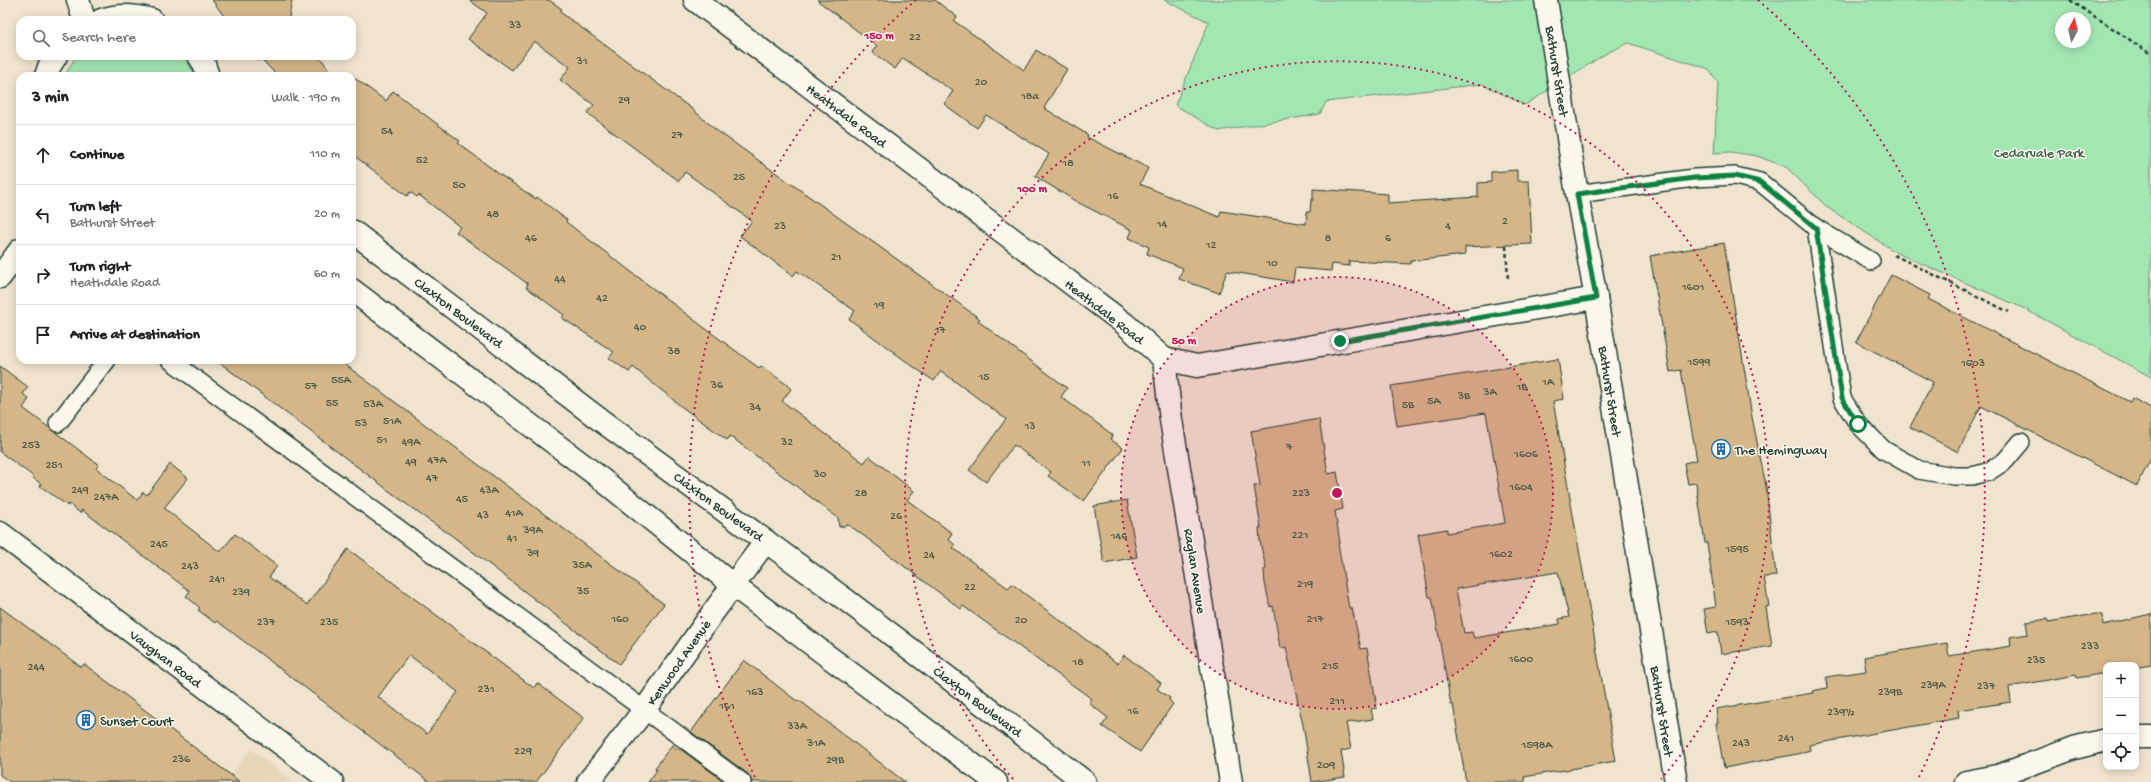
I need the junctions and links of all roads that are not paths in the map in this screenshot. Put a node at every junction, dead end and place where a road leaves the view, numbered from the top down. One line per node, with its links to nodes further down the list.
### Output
1 (78, 0): 5 (street)
2 (696, 0): 19 (street, Heathdale Road)
3 (1546, 0): 11 (street, Bathurst Street)
4 (140, 12): 6 (street)
5 (83, 16)
6 (116, 16)
7 (53, 60): 9 (street)
8 (202, 60): 10 (street)
9 (47, 72)
10 (207, 72)
11 (1577, 194): 12 (lane); 18 (street, Bathurst Street)
12 (1816, 228): 15 (lane); 23 (lane)
13 (356, 234): 25 (street, Claxton Boulevard)
14 (16, 255): 16 (street)
15 (1871, 261)
16 (0, 277)
17 (356, 293): 26 (street)
18 (1596, 298): 19 (street, Heathdale Road); 37 (street, Bathurst Street)
19 (1164, 359): 36 (street, Raglan Avenue)
20 (104, 364): 22 (lane)
21 (175, 364): 27 (lane)
22 (58, 423)
23 (2021, 442)
24 (0, 533): 31 (street, Vaughan Road)
25 (766, 541): 26 (street, Kenwood Avenue); 35 (street, Claxton Boulevard)
26 (734, 586): 27 (street, Kenwood Avenue); 34 (street)
27 (645, 709): 32 (street, Kenwood Avenue); 33 (lane)
28 (2139, 737): 29 (street)
29 (2151, 737)
30 (2103, 741): 38 (street)
31 (332, 782)
32 (588, 782)
33 (742, 782)
34 (996, 782)
35 (1085, 782)
36 (1231, 782)
37 (1676, 782)
38 (1966, 782)

